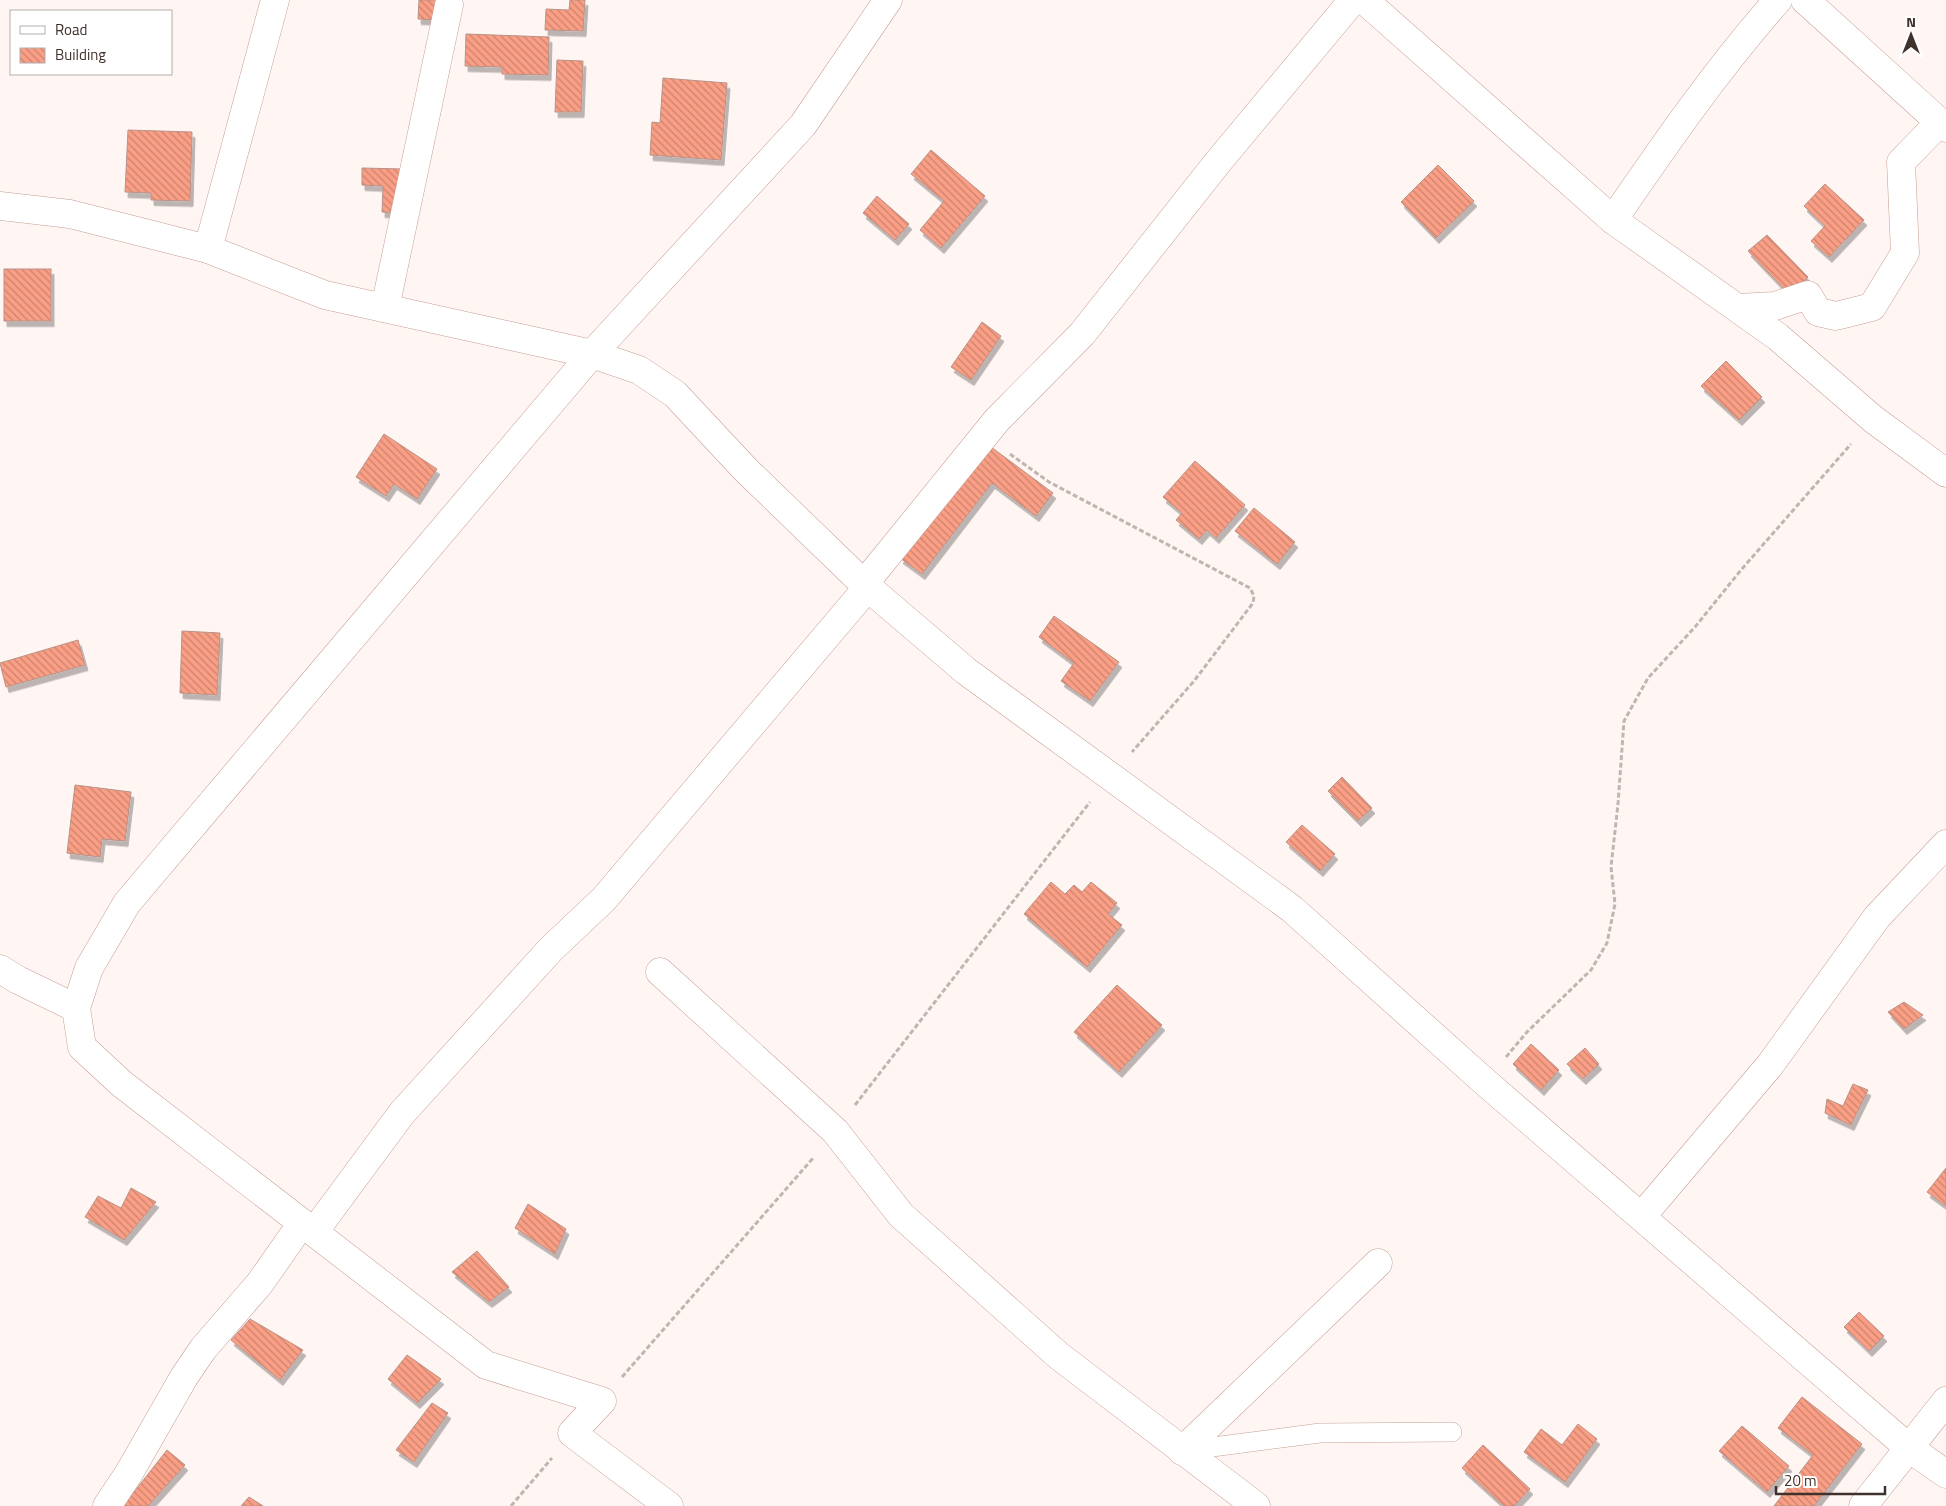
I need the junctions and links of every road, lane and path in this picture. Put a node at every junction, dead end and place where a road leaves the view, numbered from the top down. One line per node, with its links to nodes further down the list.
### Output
1 (275, 0): 11 (street)
2 (888, 0): 14 (street)
3 (1353, 0): 16 (street)
4 (1364, 0): 10 (street)
5 (1778, 0): 10 (street)
6 (1805, 0): 8 (street)
7 (449, 6): 12 (street)
8 (1943, 125): 13 (street)
9 (0, 206): 11 (street)
10 (1613, 220): 13 (street)
11 (208, 249): 12 (street)
12 (385, 308): 14 (street)
13 (1738, 308): 15 (street)
14 (592, 354): 18 (street); 23 (street)
15 (1873, 419): 17 (street); 24 (path)
16 (984, 437): 18 (street); 19 (path)
17 (1946, 473)
18 (866, 586): 19 (street); 26 (street)
19 (1110, 777): 24 (street)
20 (1946, 844): 25 (street)
21 (0, 968): 23 (street)
22 (660, 972): 31 (street)
23 (76, 1008): 26 (street)
24 (1485, 1082): 25 (street)
25 (1642, 1216): 30 (street)
26 (308, 1227): 33 (street); 34 (street)
27 (1378, 1263): 31 (street)
28 (1946, 1401): 30 (street)
29 (1452, 1432): 31 (lane)
30 (1909, 1448): 32 (street); 36 (street)
31 (1182, 1451): 35 (street)
32 (1946, 1474)
33 (107, 1506)
34 (669, 1506)
35 (1256, 1506)
36 (1863, 1506)

